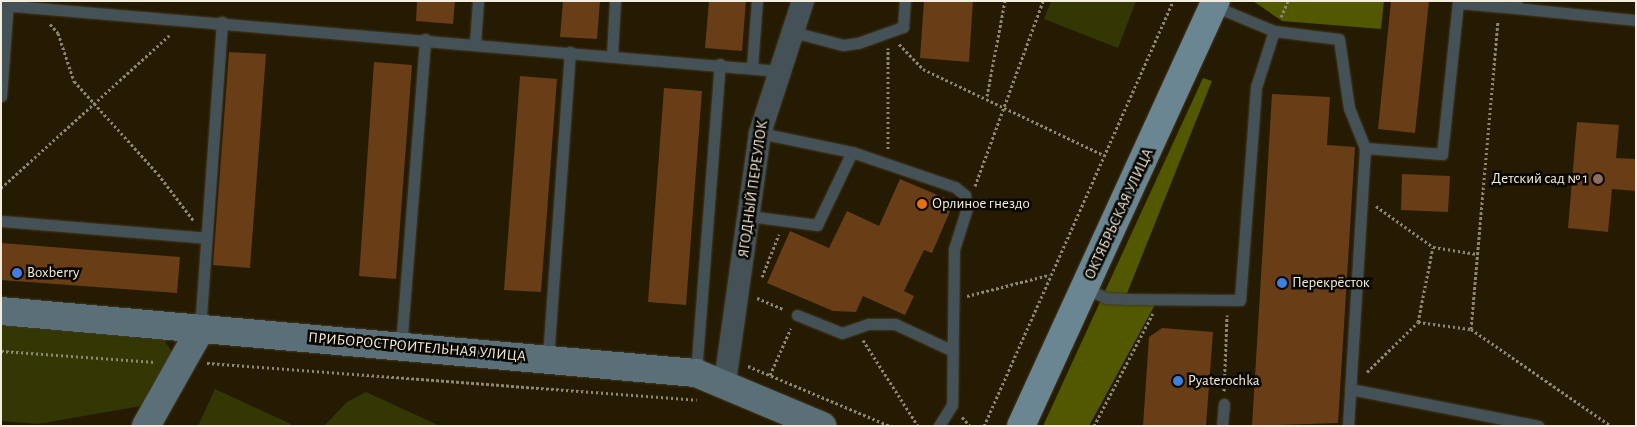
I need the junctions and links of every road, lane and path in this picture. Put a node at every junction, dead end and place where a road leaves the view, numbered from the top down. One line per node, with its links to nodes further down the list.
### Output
1 (478, 1): 22 (lane)
2 (615, 1): 24 (lane)
3 (757, 1): 26 (lane)
4 (802, 1): 19 (street, ЯГОДНЫЙ ПЕРЕУЛОК)
5 (905, 1): 20 (lane)
6 (1005, 1): 29 (path)
7 (1043, 1): 31 (path)
8 (1173, 1): 35 (path)
9 (1458, 2): 14 (lane); 33 (lane)
10 (6, 3): 13 (lane); 28 (lane)
11 (1215, 3): 18 (lane); 48 (main road, ОКТЯБРЬСКАЯ УЛИЦА)
12 (1516, 5): 14 (lane); 16 (lane)
13 (32, 6): 15 (lane); 30 (path)
14 (1499, 7): 45 (path)
15 (188, 19): 17 (lane); 30 (path)
16 (1636, 20)
17 (222, 22): 21 (lane); 43 (lane)
18 (1274, 31): 33 (lane); 52 (lane)
19 (793, 32): 20 (lane); 27 (street, ЯГОДНЫЙ ПЕРЕУЛОК)
20 (888, 32): 29 (path); 36 (path)
21 (425, 39): 22 (lane); 59 (lane)
22 (475, 43): 23 (lane)
23 (570, 52): 24 (lane); 62 (lane)
24 (612, 55): 25 (lane)
25 (720, 64): 26 (lane); 64 (lane)
26 (752, 67): 27 (lane)
27 (779, 71): 32 (street, ЯГОДНЫЙ ПЕРЕУЛОК)
28 (1, 96)
29 (987, 96): 31 (path)
30 (94, 103): 37 (path); 43 (path)
31 (1005, 109): 35 (path); 38 (path)
32 (760, 133): 34 (lane); 40 (street, ЯГОДНЫЙ ПЕРЕУЛОК)
33 (1365, 148): 39 (lane)
34 (852, 152): 36 (lane); 42 (lane)
35 (1103, 155): 46 (path)
36 (888, 164): 38 (lane)
37 (1, 188)
38 (965, 195): 51 (lane)
39 (1362, 195): 44 (path); 67 (lane)
40 (749, 216): 42 (lane); 66 (street, ЯГОДНЫЙ ПЕРЕУЛОК)
41 (1, 221): 43 (lane)
42 (784, 222): 47 (path)
43 (206, 238): 57 (lane)
44 (1433, 247): 45 (path); 55 (path)
45 (1477, 254): 56 (path)
46 (1049, 275): 51 (path); 74 (path)
47 (761, 281)
48 (1084, 288): 50 (lane); 75 (main road, ОКТЯБРЬСКАЯ УЛИЦА)
49 (758, 289): 54 (path)
50 (1161, 298): 52 (lane); 76 (path)
51 (954, 299): 61 (lane)
52 (1228, 299): 69 (path)
53 (1, 311): 57 (main road, ПРИБОРОСТРОИТЕЛЬНАЯ УЛИЦА)
54 (796, 315): 58 (lane); 65 (path)
55 (1418, 322): 56 (path); 67 (path)
56 (1471, 329): 80 (path)
57 (200, 330): 59 (main road, ПРИБОРОСТРОИТЕЛЬНАЯ УЛИЦА); 63 (main road)
58 (858, 331): 61 (lane); 72 (path)
59 (401, 346): 62 (main road, ПРИБОРОСТРОИТЕЛЬНАЯ УЛИЦА)
60 (1, 351): 63 (path)
61 (953, 351): 73 (lane)
62 (548, 358): 64 (main road, ПРИБОРОСТРОИТЕЛЬНАЯ УЛИЦА)
63 (182, 361): 68 (path); 70 (main road)
64 (696, 373): 66 (main road, ПРИБОРОСТРОИТЕЛЬНАЯ УЛИЦА)
65 (770, 375)
66 (726, 382): 71 (main road, ПРИБОРОСТРОИТЕЛЬНАЯ УЛИЦА)
67 (1350, 389): 78 (lane); 79 (lane)
68 (701, 401)
69 (1224, 404): 77 (lane)
70 (146, 426)
71 (822, 426)
72 (918, 426)
73 (939, 426)
74 (984, 426)
75 (1021, 426)
76 (1094, 426)
77 (1222, 426)
78 (1348, 426)
79 (1538, 426)
80 (1611, 426)

